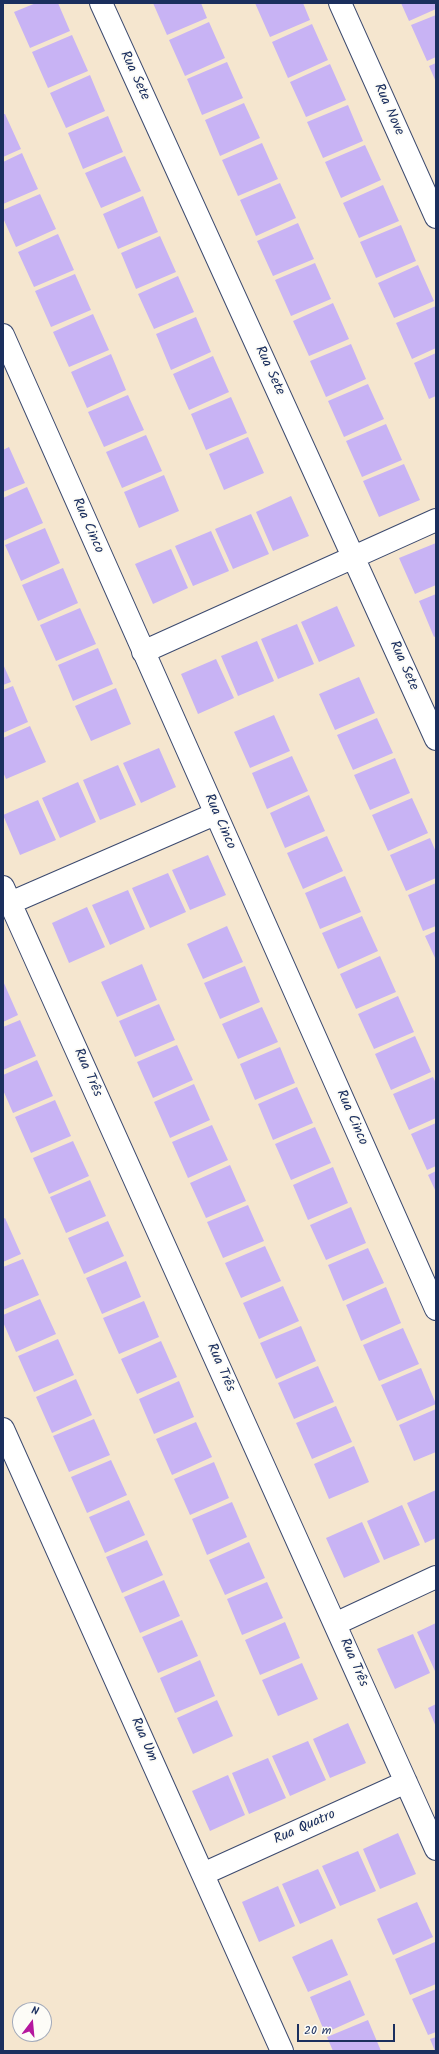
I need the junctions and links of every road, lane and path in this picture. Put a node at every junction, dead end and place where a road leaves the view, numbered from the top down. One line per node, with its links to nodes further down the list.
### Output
1 (101, 3): 6 (street, Rua Sete)
2 (340, 3): 3 (street, Rua Nove)
3 (436, 217)
4 (3, 335): 7 (street, Rua Cinco)
5 (436, 520): 6 (street)
6 (355, 557): 7 (street); 8 (street, Rua Sete)
7 (143, 652): 9 (street, Rua Cinco)
8 (436, 739)
9 (215, 814): 10 (street); 11 (street, Rua Cinco)
10 (7, 895): 14 (street, Rua Três)
11 (436, 1308)
12 (3, 1429): 17 (street, Rua Um)
13 (436, 1577): 14 (street)
14 (335, 1624): 15 (street, Rua Três)
15 (406, 1782): 16 (street, Rua Três); 17 (street, Rua Quatro)
16 (436, 1849)
17 (203, 1874): 18 (street, Rua Um)
18 (282, 2051)

